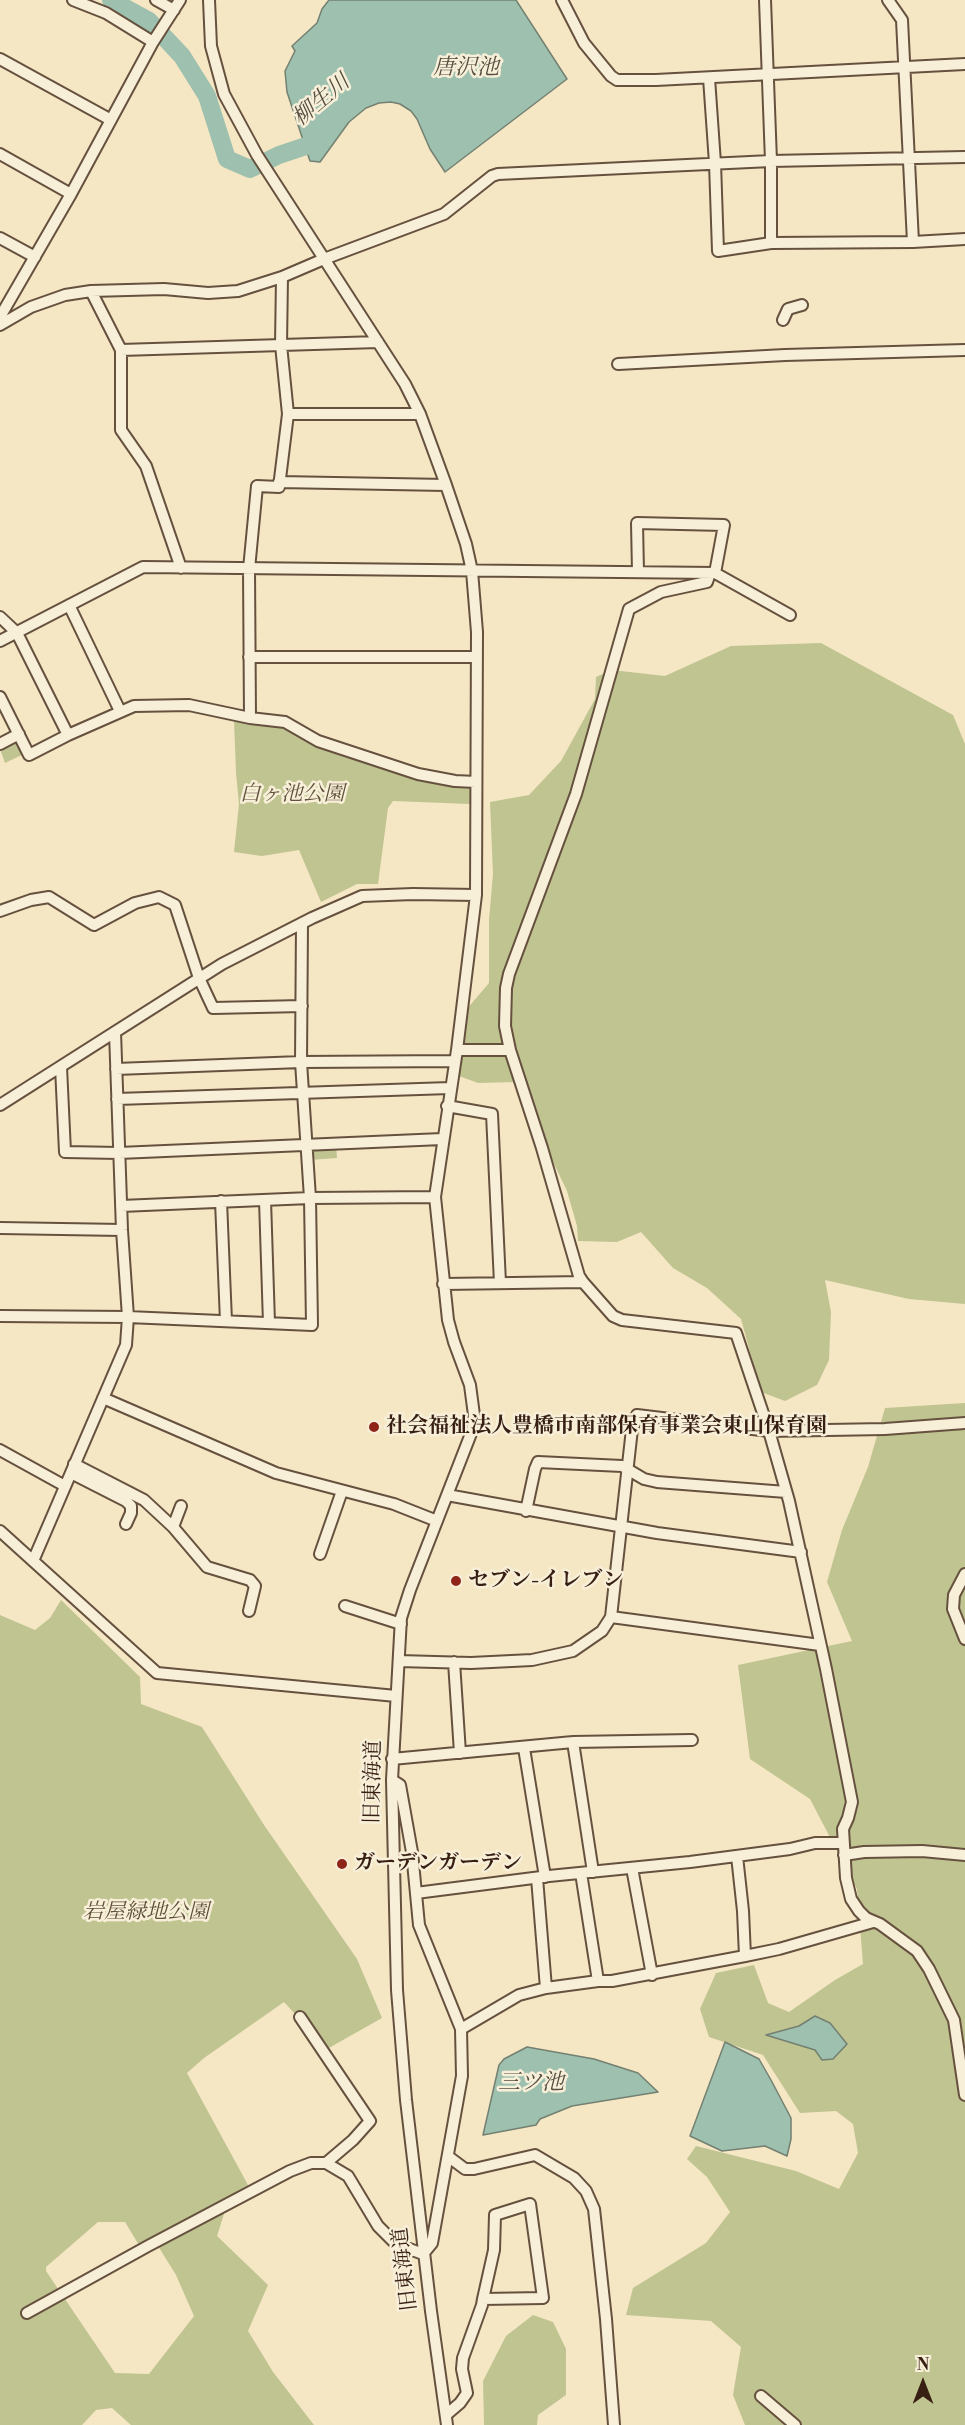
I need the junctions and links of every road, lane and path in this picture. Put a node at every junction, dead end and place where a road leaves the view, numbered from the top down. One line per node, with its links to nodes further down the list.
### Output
1 (73, 0): 8 (street)
2 (156, 0): 7 (street)
3 (209, 0): 26 (street, 旧東海道)
4 (562, 0): 13 (street)
5 (765, 0): 12 (street)
6 (888, 0): 11 (street)
7 (177, 5): 8 (street)
8 (155, 39): 14 (street)
9 (0, 59): 14 (street)
10 (965, 64): 11 (street)
11 (903, 67): 12 (street); 17 (street)
12 (767, 75): 13 (street); 18 (street)
13 (709, 78): 19 (street)
14 (111, 120): 20 (street)
15 (0, 154): 20 (street)
16 (965, 157): 17 (street)
17 (908, 158): 18 (street); 23 (street)
18 (771, 160): 19 (street); 24 (street)
19 (715, 163): 24 (street); 26 (street)
20 (71, 194): 25 (street)
21 (0, 238): 25 (street)
22 (965, 239): 23 (street)
23 (913, 242): 24 (street)
24 (771, 243)
25 (35, 257): 30 (street)
26 (324, 259): 27 (street); 33 (street, 旧東海道)
27 (282, 277): 28 (street); 34 (street)
28 (91, 291): 32 (street); 35 (street)
29 (801, 305): 31 (street)
30 (0, 317)
31 (783, 320)
32 (0, 325)
33 (378, 342): 34 (street); 39 (street, 旧東海道)
34 (281, 345): 35 (street); 38 (street)
35 (121, 350): 42 (street)
36 (965, 350): 37 (street)
37 (618, 364)
38 (288, 414): 39 (street); 40 (street)
39 (420, 414): 41 (street, 旧東海道)
40 (279, 482): 41 (street); 43 (street)
41 (446, 485): 44 (street, 旧東海道)
42 (181, 568): 43 (street); 47 (street)
43 (249, 568): 44 (street); 52 (street)
44 (472, 571): 45 (street); 53 (street, 旧東海道)
45 (638, 572): 46 (street); 46 (street)
46 (712, 573): 48 (street); 67 (street)
47 (69, 605): 50 (street); 55 (street)
48 (790, 615)
49 (0, 617): 50 (street)
50 (17, 633): 51 (street); 58 (street)
51 (0, 641)
52 (249, 657): 53 (street); 56 (street)
53 (477, 657): 60 (street, 旧東海道)
54 (0, 697): 57 (street)
55 (120, 711): 56 (street); 58 (street)
56 (250, 718): 60 (street)
57 (19, 734): 58 (street); 59 (street)
58 (68, 735)
59 (0, 744)
60 (476, 782): 61 (street, 旧東海道)
61 (476, 895): 63 (street); 68 (street, 旧東海道)
62 (0, 911): 64 (street)
63 (302, 923): 64 (street); 65 (street)
64 (200, 978): 65 (street); 66 (street)
65 (302, 1006): 69 (street)
66 (115, 1032): 70 (street); 71 (street)
67 (510, 1050): 68 (street); 87 (street)
68 (456, 1056): 69 (street); 72 (street, 旧東海道)
69 (301, 1062): 71 (street); 73 (street)
70 (61, 1066): 75 (street); 79 (street)
71 (116, 1069): 74 (street)
72 (450, 1088): 73 (street); 76 (street, 旧東海道)
73 (303, 1092): 74 (street); 78 (street)
74 (117, 1099): 79 (street)
75 (0, 1105)
76 (447, 1106): 77 (street, 旧東海道); 88 (street)
77 (442, 1139): 78 (street); 80 (street, 旧東海道)
78 (307, 1145): 79 (street); 81 (street)
79 (119, 1153): 84 (street)
80 (435, 1197): 81 (street); 89 (street, 旧東海道)
81 (310, 1198): 82 (street); 93 (street)
82 (265, 1200): 83 (street); 93 (street)
83 (221, 1202): 84 (street); 92 (street)
84 (121, 1206): 86 (street)
85 (0, 1228): 86 (street)
86 (122, 1230): 91 (street)
87 (583, 1282): 88 (street); 96 (street)
88 (500, 1283): 89 (street)
89 (443, 1284): 103 (street, 旧東海道)
90 (0, 1316): 91 (street)
91 (128, 1317): 92 (street); 94 (street)
92 (226, 1321): 93 (street)
93 (269, 1323)
94 (103, 1398): 99 (street); 101 (street)
95 (965, 1423): 96 (street)
96 (769, 1431): 98 (street); 102 (street)
97 (0, 1450): 100 (street)
98 (627, 1468): 102 (street); 105 (street); 109 (street)
99 (72, 1469): 100 (street); 107 (street); 108 (street)
100 (65, 1486): 113 (street)
101 (342, 1491): 106 (street); 112 (street)
102 (786, 1492): 111 (street)
103 (447, 1495): 105 (street); 106 (street, 旧東海道)
104 (181, 1506): 108 (street)
105 (526, 1511): 109 (street)
106 (437, 1521): 118 (street, 旧東海道)
107 (126, 1524)
108 (173, 1527): 116 (street)
109 (620, 1527): 111 (street); 117 (street)
110 (0, 1531): 113 (street)
111 (801, 1552): 120 (street)
112 (320, 1554)
113 (33, 1561): 123 (street)
114 (965, 1574): 119 (street)
115 (345, 1606): 118 (street)
116 (249, 1611)
117 (610, 1617): 120 (street); 122 (street)
118 (401, 1624): 121 (street, 旧東海道)
119 (965, 1639)
120 (820, 1646): 130 (street)
121 (399, 1661): 122 (street); 123 (street, 旧東海道)
122 (454, 1662): 127 (street)
123 (396, 1695): 128 (street, 旧東海道)
124 (692, 1740): 125 (street)
125 (573, 1742): 126 (street); 135 (street)
126 (524, 1748): 127 (street); 137 (street)
127 (460, 1753): 128 (street)
128 (392, 1759): 129 (street, 旧東海道)
129 (392, 1780): 138 (street); 149 (street, 旧東海道)
130 (843, 1843): 131 (street); 133 (street)
131 (844, 1855): 132 (street); 139 (street)
132 (965, 1855)
133 (737, 1856): 134 (street); 140 (street)
134 (632, 1868): 135 (street); 141 (street)
135 (593, 1872): 136 (street)
136 (581, 1873): 137 (street); 142 (street)
137 (541, 1878): 138 (street); 143 (street)
138 (416, 1893): 145 (street)
139 (873, 1922): 140 (street); 146 (street)
140 (745, 1956): 141 (street)
141 (652, 1975): 142 (street)
142 (598, 1981): 143 (street)
143 (546, 1988): 145 (street)
144 (300, 2017): 148 (street)
145 (461, 2029): 147 (street)
146 (965, 2095)
147 (449, 2157): 149 (street); 154 (street)
148 (326, 2163): 149 (street); 151 (street)
149 (423, 2254): 153 (street, 旧東海道)
150 (483, 2300): 150 (street); 153 (street)
151 (27, 2313)
152 (761, 2396): 155 (street)
153 (446, 2420)
154 (614, 2425)
155 (795, 2425)

